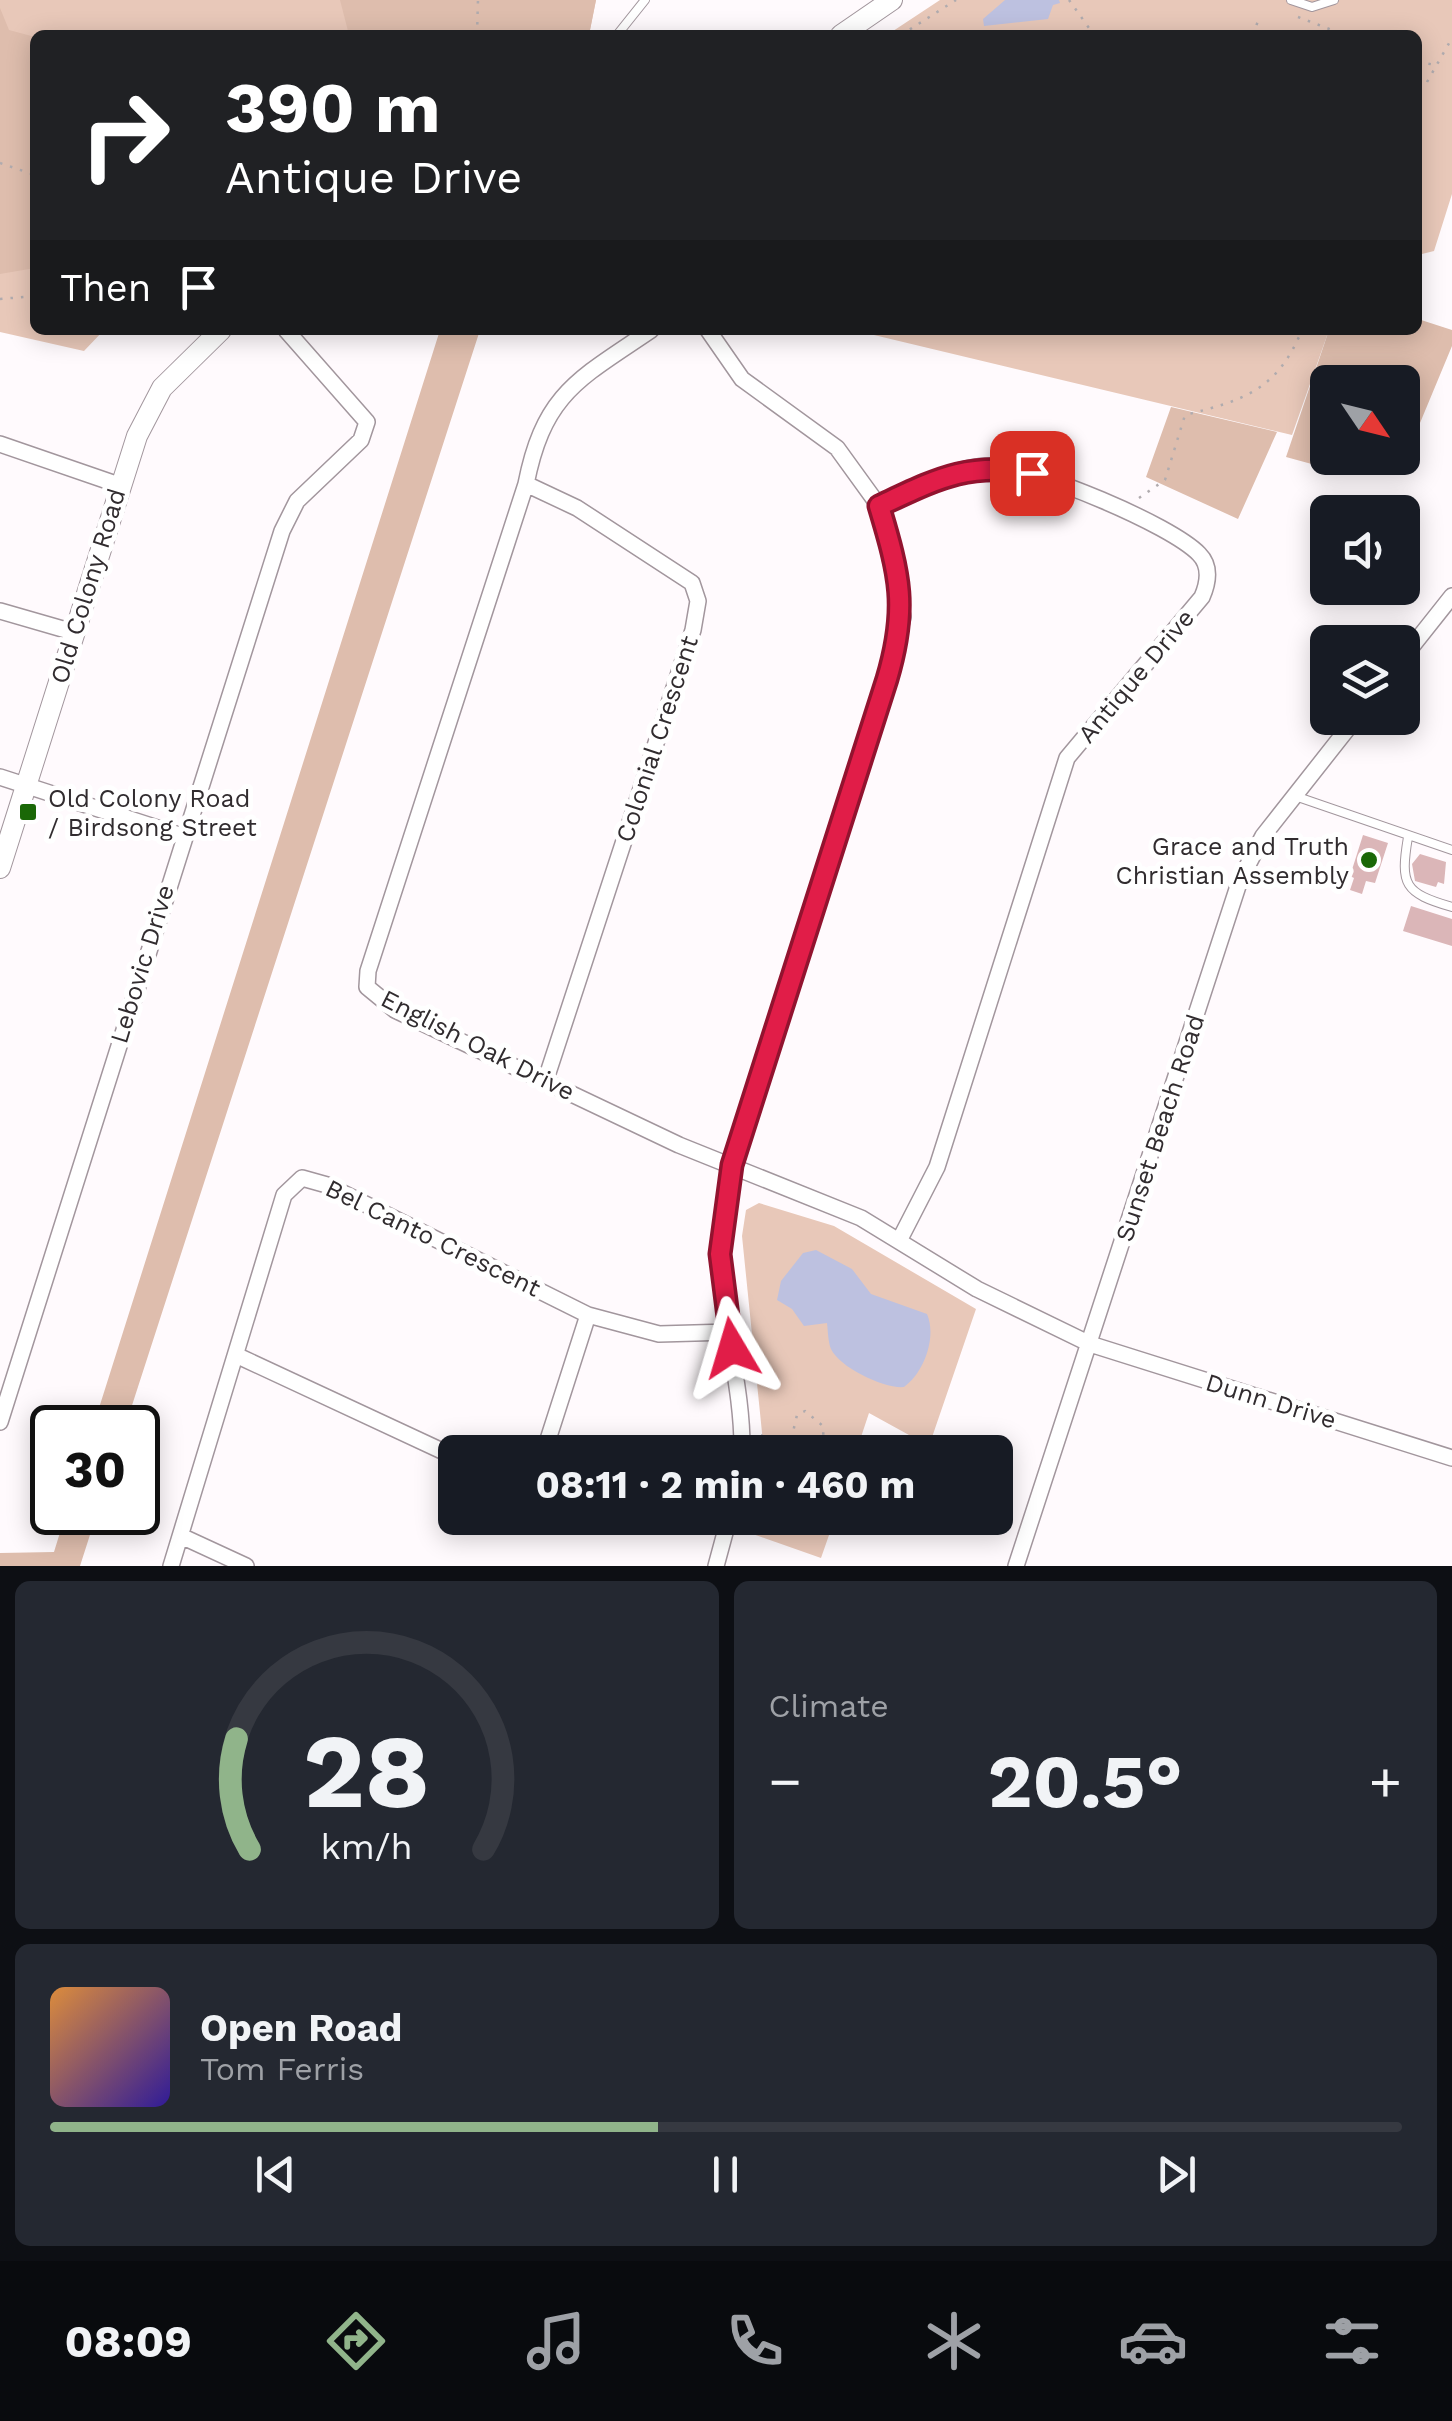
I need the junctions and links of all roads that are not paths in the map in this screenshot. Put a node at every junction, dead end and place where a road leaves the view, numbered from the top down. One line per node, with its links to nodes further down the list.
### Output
1 (646, 0): 5 (lane)
2 (892, 0): 6 (street)
3 (1291, 0): 4 (lane)
4 (1334, 0)
5 (621, 30)
6 (848, 30)
7 (215, 335): 13 (street, Old Colony Road)
8 (290, 335): 23 (street, Lebovic Drive)
9 (644, 335): 12 (street, English Oak Drive)
10 (711, 335): 14 (street)
11 (0, 444): 13 (street)
12 (526, 484): 28 (street, Colonial Crescent); 28 (street, English Oak Drive)
13 (119, 485): 17 (street, Old Colony Road)
14 (879, 506): 29 (street); 30 (street, Antique Drive)
15 (1452, 596): 18 (street)
16 (0, 611): 17 (street)
17 (73, 632): 21 (street, Old Colony Road)
18 (1420, 636)
19 (1343, 735): 22 (street, Sunset Beach Road)
20 (0, 778): 21 (street)
21 (26, 786): 23 (street); 26 (street, Old Colony Road)
22 (1295, 796): 24 (lane); 33 (street, Sunset Beach Road)
23 (182, 836): 35 (street, Lebovic Drive)
24 (1408, 837): 25 (lane); 27 (lane)
25 (1452, 850)
26 (0, 868)
27 (1452, 907)
28 (546, 1079): 29 (street, English Oak Drive)
29 (732, 1165): 30 (street, English Oak Drive); 32 (street)
30 (900, 1239): 33 (street, English Oak Drive)
31 (588, 1315): 32 (street, Bel Canto Crescent); 34 (street, Bel Canto Crescent); 36 (street)
32 (730, 1332): 37 (street)
33 (1090, 1344): 39 (street, Dunn Drive); 45 (street, Sunset Beach Road)
34 (238, 1356): 38 (street); 41 (street, Bel Canto Crescent)
35 (0, 1422)
36 (549, 1435)
37 (740, 1435)
38 (438, 1450)
39 (1452, 1458)
40 (725, 1535): 44 (street)
41 (181, 1536): 42 (street, Bel Canto Crescent); 43 (street)
42 (171, 1566)
43 (246, 1566)
44 (716, 1566)
45 (1016, 1566)

